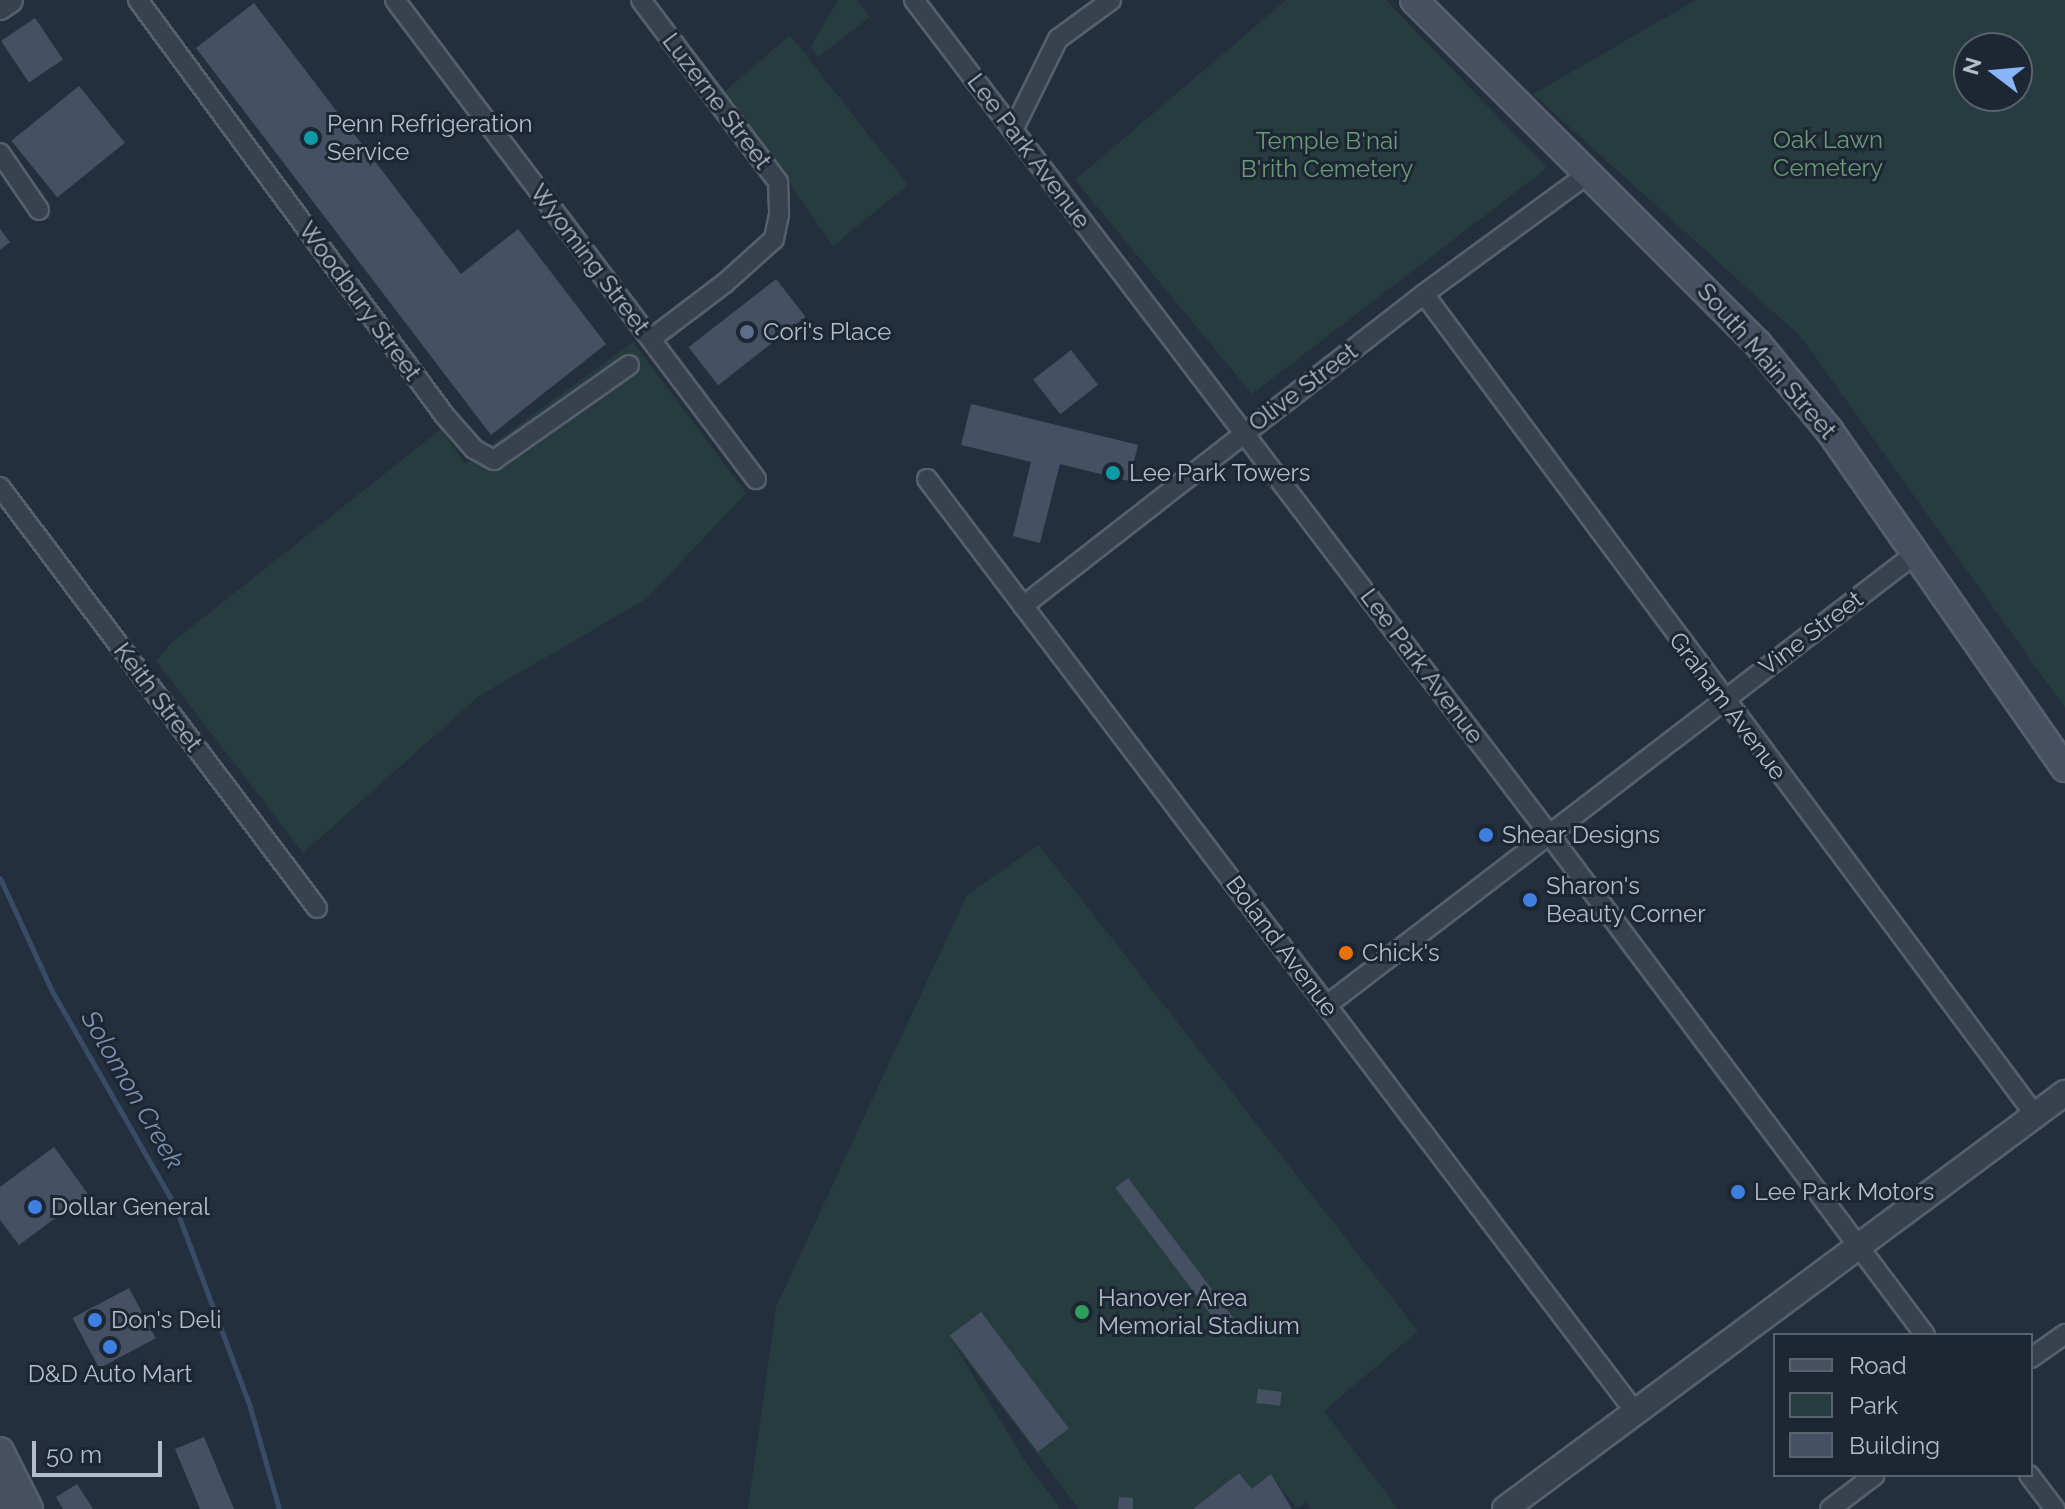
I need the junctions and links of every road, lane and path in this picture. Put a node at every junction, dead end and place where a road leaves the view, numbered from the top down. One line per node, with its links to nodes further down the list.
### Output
1 (10, 0): 8 (street)
2 (138, 0): 15 (street, Woodbury Street)
3 (395, 0): 14 (street, Wyoming Street)
4 (641, 0): 14 (street, Luzerne Street)
5 (914, 0): 9 (street, Lee Park Avenue)
6 (1111, 0): 9 (street)
7 (1418, 1): 11 (main road, South Main Street)
8 (0, 7)
9 (1013, 130): 16 (street, Lee Park Avenue)
10 (0, 153): 12 (street)
11 (1588, 174): 13 (street, Olive Street); 20 (main road, South Main Street)
12 (39, 210)
13 (1424, 294): 16 (street, Olive Street); 22 (street, Graham Avenue)
14 (651, 339): 17 (street, Wyoming Street)
15 (629, 365)
16 (1245, 432): 21 (street, Olive Street); 24 (street, Lee Park Avenue)
17 (756, 479)
18 (927, 479): 21 (street, Boland Avenue)
19 (0, 487): 25 (street, Keith Street)
20 (1915, 554): 22 (street, Vine Street); 23 (main road, South Main Street)
21 (1023, 606): 26 (street, Boland Avenue)
22 (1723, 701): 24 (street, Vine Street); 28 (street, Graham Avenue)
23 (2065, 768)
24 (1549, 834): 26 (street, Vine Street); 29 (street, Lee Park Avenue)
25 (317, 908)
26 (1327, 1005): 33 (street, Boland Avenue)
27 (2065, 1093): 28 (street)
28 (2035, 1115): 29 (street)
29 (1858, 1243): 30 (street, Lee Park Avenue); 33 (street)
30 (1924, 1333)
31 (2065, 1334): 32 (street)
32 (2033, 1357)
33 (1636, 1413): 38 (street)
34 (0, 1451): 40 (main road)
35 (1872, 1477): 41 (street)
36 (2031, 1477): 42 (street)
37 (0, 1495): 39 (main road)
38 (1517, 1505)
39 (7, 1509)
40 (29, 1509)
41 (1830, 1509)
42 (2055, 1509)

